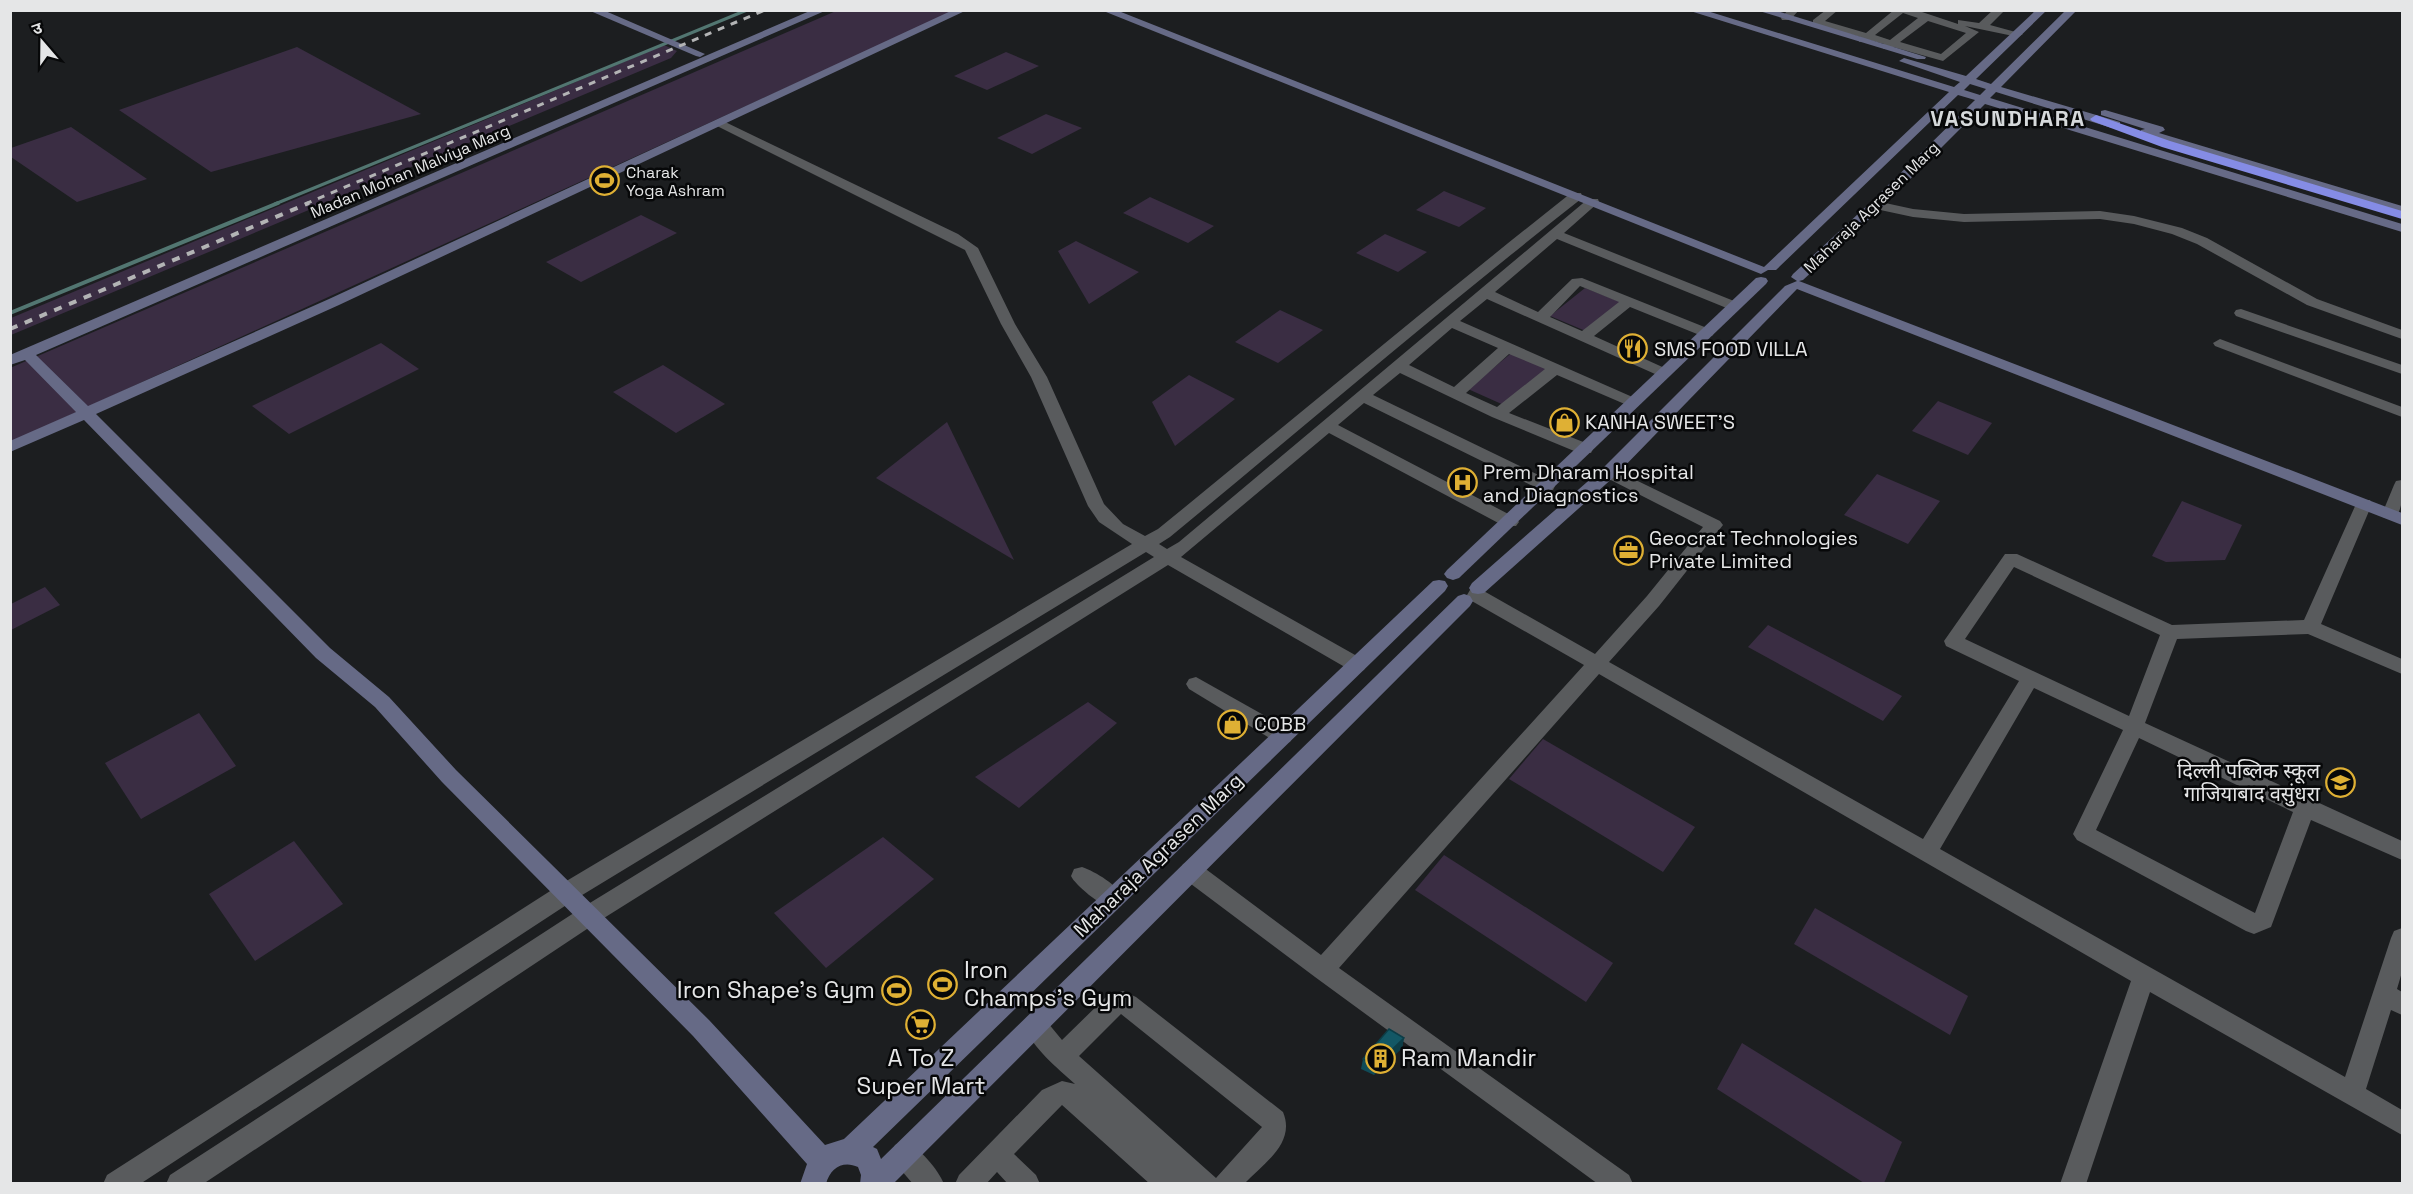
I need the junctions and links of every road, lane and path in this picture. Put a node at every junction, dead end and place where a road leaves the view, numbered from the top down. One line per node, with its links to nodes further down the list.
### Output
1 (593, 10): 23 (street)
2 (802, 10): 23 (street, Madan Mohan Malviya Marg)
3 (822, 10): 49 (street, Madan Mohan Malviya Marg)
4 (963, 10): 27 (street)
5 (1106, 10): 28 (street)
6 (1692, 10): 24 (street)
7 (1714, 10): 24 (street)
8 (1735, 10): 24 (street)
9 (1761, 10): 16 (street)
10 (1814, 10): 18 (street)
11 (1833, 10): 21 (street)
12 (1902, 10): 17 (street); 21 (street)
13 (2000, 10): 19 (street)
14 (2042, 10): 20 (street, Maharaja Agrasen Marg)
15 (2072, 10): 25 (street, Maharaja Agrasen Marg)
16 (1790, 14): 18 (street)
17 (1923, 14): 19 (street); 22 (street); 22 (street)
18 (1800, 22): 21 (street)
19 (1983, 25): 20 (street)
20 (2018, 34): 24 (street, Maharaja Agrasen Marg)
21 (1865, 38): 22 (street)
22 (1889, 46): 24 (street)
23 (700, 54): 49 (street, Madan Mohan Malviya Marg)
24 (1967, 83): 25 (street); 25 (street); 36 (street, Maharaja Agrasen Marg)
25 (1991, 91): 26 (street); 30 (street); 31 (street, Maharaja Agrasen Marg); 33 (street); 34 (street)
26 (2096, 119): 32 (street); 32 (highway)
27 (719, 123): 57 (street); 69 (street)
28 (1576, 196): 29 (street); 69 (street)
29 (1593, 202): 35 (street); 36 (street)
30 (2403, 202)
31 (1876, 205): 37 (street, Maharaja Agrasen Marg); 45 (street)
32 (2403, 213)
33 (2403, 223)
34 (2403, 228)
35 (1555, 234): 38 (street); 40 (street)
36 (1765, 273): 37 (street); 37 (street); 40 (street, Maharaja Agrasen Marg)
37 (1795, 284): 63 (street, Maharaja Agrasen Marg); 66 (street)
38 (1485, 293): 42 (street); 43 (street)
39 (1629, 301): 42 (street); 44 (street); 46 (street)
40 (1734, 306): 44 (street, Maharaja Agrasen Marg)
41 (2241, 313): 52 (street)
42 (1540, 318): 46 (street)
43 (1450, 322): 48 (street); 50 (street)
44 (1707, 333): 53 (street, Maharaja Agrasen Marg)
45 (2403, 335)
46 (1583, 338): 53 (street)
47 (2220, 343): 58 (street)
48 (1509, 346): 51 (street); 54 (street)
49 (16, 355): 57 (street)
50 (1398, 366): 54 (street); 55 (street)
51 (1556, 368): 56 (street); 59 (street)
52 (2403, 370)
53 (1664, 373): 56 (street, Maharaja Agrasen Marg)
54 (1457, 393): 59 (street)
55 (1362, 396): 60 (street); 65 (street)
56 (1632, 402): 62 (street, Maharaja Agrasen Marg)
57 (85, 412): 61 (street); 89 (street)
58 (2403, 412)
59 (1498, 414): 62 (street)
60 (1328, 426): 68 (street); 70 (street)
61 (10, 447)
62 (1586, 450): 65 (street, Maharaja Agrasen Marg)
63 (1609, 472): 72 (street, Maharaja Agrasen Marg); 75 (street)
64 (2403, 485): 67 (street)
65 (1547, 486): 68 (street, Maharaja Agrasen Marg)
66 (2364, 504): 67 (street); 73 (street)
67 (2396, 516)
68 (1510, 522): 71 (street, Maharaja Agrasen Marg)
69 (1145, 543): 70 (street); 80 (street)
70 (1169, 555): 76 (street); 81 (street)
71 (1446, 580): 72 (street); 72 (street); 76 (street, Maharaja Agrasen Marg)
72 (1472, 595): 75 (street); 87 (street, Maharaja Agrasen Marg)
73 (2310, 627): 74 (street); 77 (street)
74 (2170, 633): 78 (street); 82 (street)
75 (1596, 664): 86 (street); 93 (street)
76 (1357, 665): 83 (street, Maharaja Agrasen Marg)
77 (2403, 667)
78 (2030, 679): 82 (street); 86 (street)
79 (1196, 684): 83 (street)
80 (878, 705): 81 (street); 89 (street)
81 (896, 725): 91 (street)
82 (2134, 727): 84 (street); 84 (street)
83 (1282, 736): 90 (street, Maharaja Agrasen Marg)
84 (2306, 808): 85 (street)
85 (2403, 851)
86 (1927, 852): 94 (street)
87 (1191, 871): 93 (street); 96 (street, Maharaja Agrasen Marg)
88 (1083, 876): 90 (street)
89 (566, 893): 91 (street); 104 (street)
90 (1113, 899): 100 (street, Maharaja Agrasen Marg)
91 (588, 915): 103 (street); 105 (street)
92 (2403, 938): 95 (street)
93 (1323, 970): 113 (street)
94 (2144, 976): 98 (street); 114 (street)
95 (2393, 999): 98 (street)
96 (1035, 1025): 97 (street); 101 (street, Maharaja Agrasen Marg)
97 (1062, 1057): 111 (street); 112 (street)
98 (2352, 1094): 99 (street)
99 (2403, 1123)
100 (851, 1150): 103 (street, Maharaja Agrasen Marg); 106 (street, Maharaja Agrasen Marg)
101 (904, 1154): 106 (street, Maharaja Agrasen Marg); 107 (street)
102 (996, 1154): 108 (street); 109 (street); 110 (street)
103 (815, 1177)
104 (116, 1184)
105 (178, 1184)
106 (873, 1184)
107 (931, 1184)
108 (968, 1184)
109 (1027, 1184)
110 (1170, 1184)
111 (1205, 1184)
112 (1226, 1184)
113 (1620, 1184)
114 (2073, 1184)

